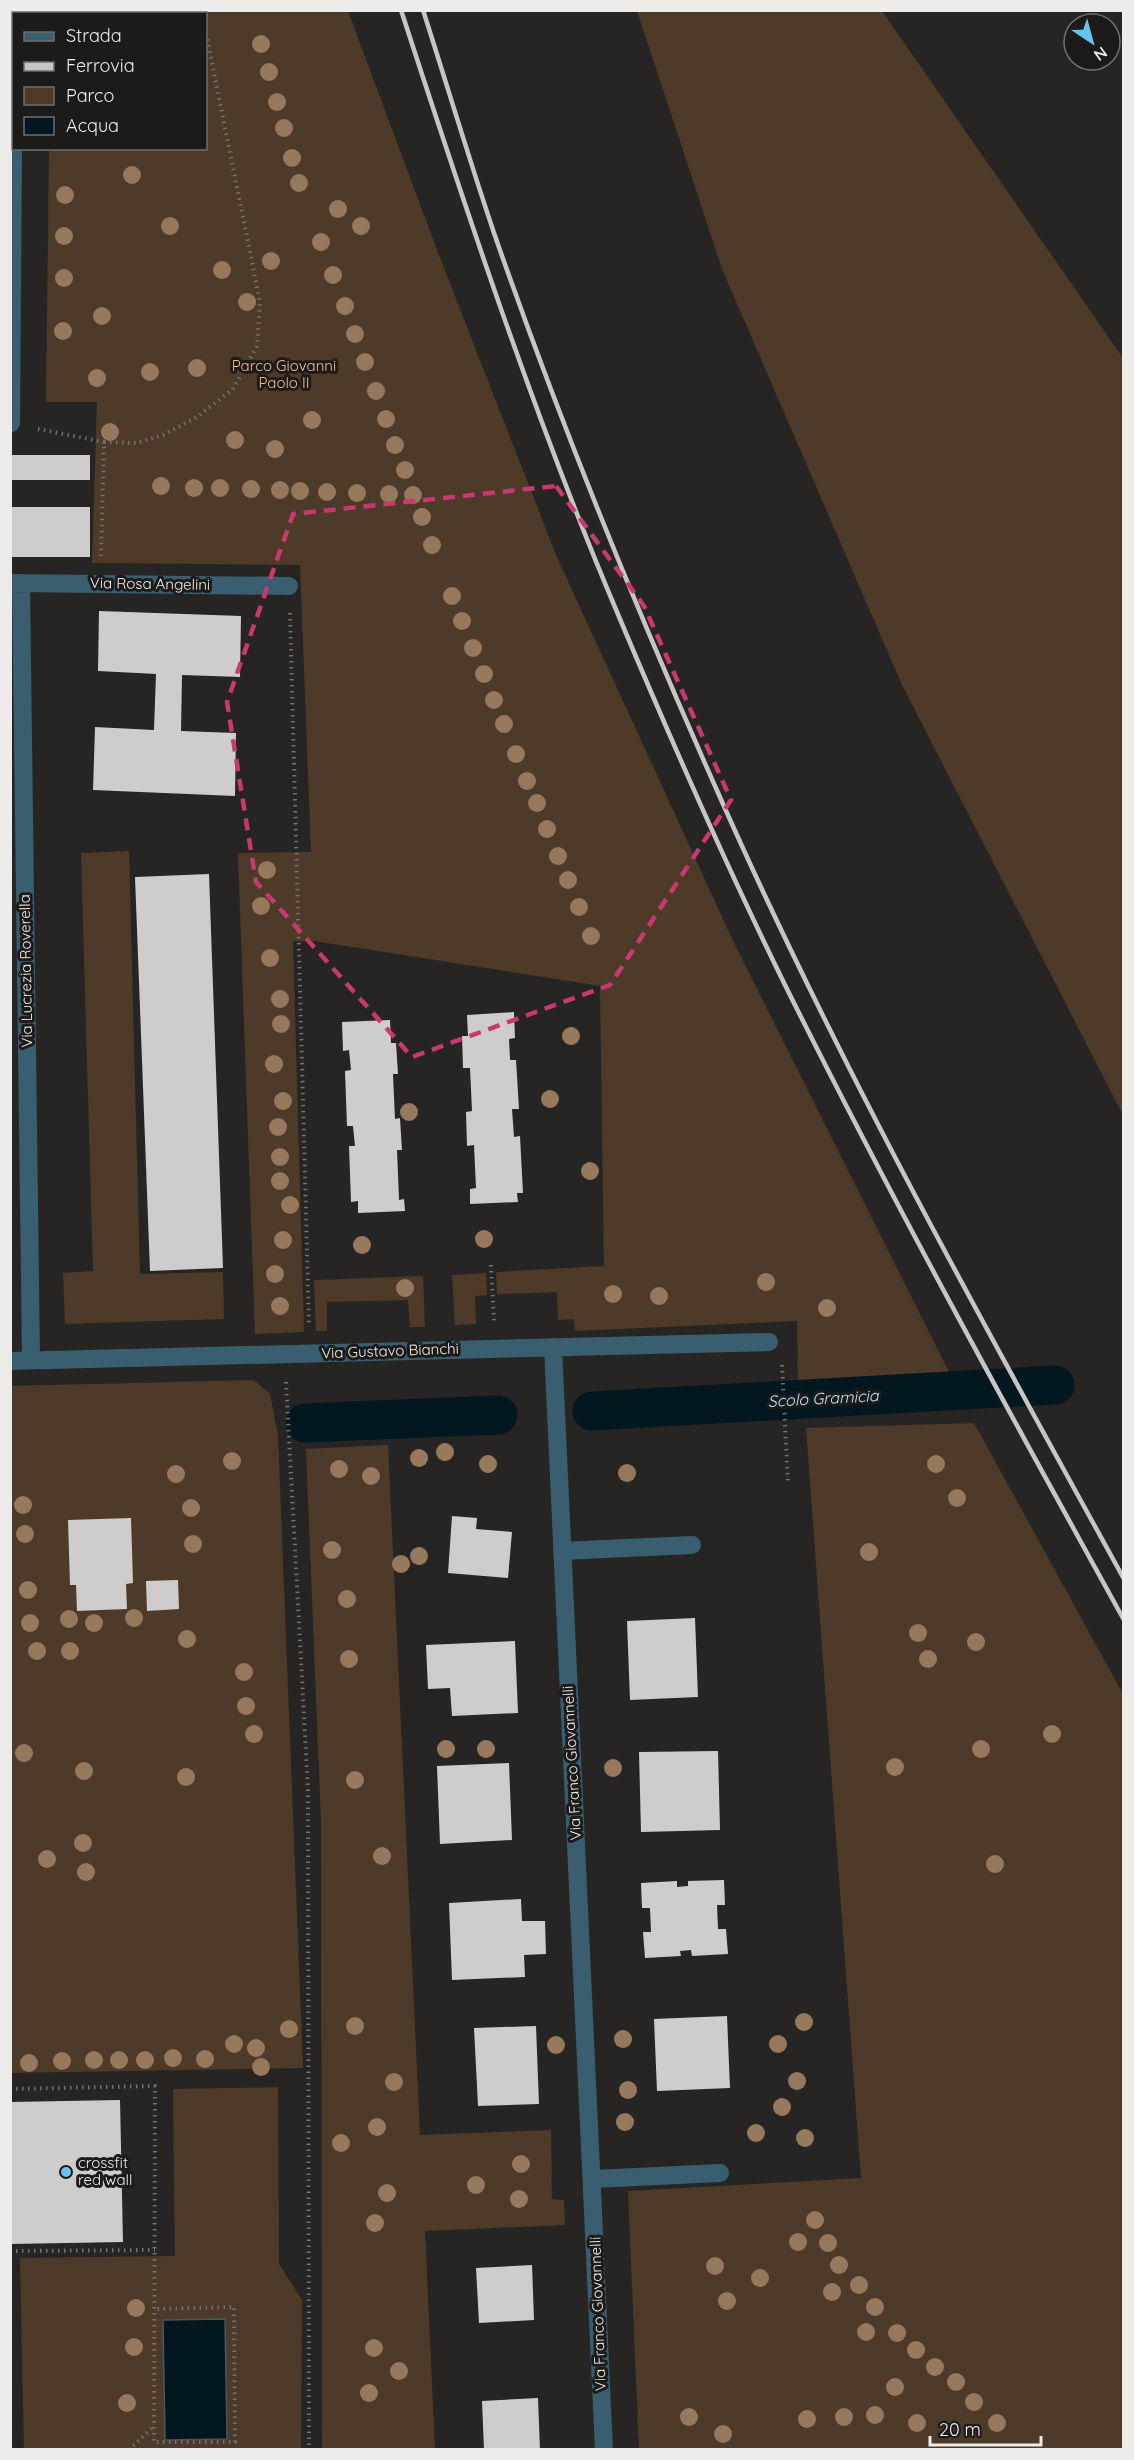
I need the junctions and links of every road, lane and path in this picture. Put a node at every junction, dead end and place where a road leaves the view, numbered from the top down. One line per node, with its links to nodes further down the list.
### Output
1 (12, 26): 3 (street)
2 (207, 38): 4 (path)
3 (11, 423): 4 (path)
4 (104, 442): 6 (path)
5 (16, 583): 6 (street, Via Rosa Angelini); 8 (street, Via Lucrezia Roverella)
6 (100, 584): 7 (street, Via Rosa Angelini)
7 (289, 586): 13 (path)
8 (19, 1109): 16 (street, Via Lucrezia Roverella)
9 (491, 1265): 12 (path)
10 (769, 1342): 11 (street, Via Gustavo Bianchi)
11 (553, 1347): 12 (street, Via Gustavo Bianchi); 20 (street, Via Franco Giovannelli)
12 (495, 1348): 13 (street, Via Gustavo Bianchi)
13 (310, 1353): 14 (street, Via Gustavo Bianchi)
14 (285, 1354): 16 (street, Via Gustavo Bianchi); 29 (path)
15 (10, 1360): 16 (street, Via Gustavo Bianchi)
16 (31, 1360)
17 (782, 1363): 18 (path)
18 (788, 1484)
19 (692, 1545): 20 (street)
20 (562, 1551): 23 (street, Via Franco Giovannelli)
21 (10, 2089): 24 (path)
22 (720, 2173): 23 (street)
23 (593, 2179): 30 (street, Via Franco Giovannelli)
24 (155, 2250): 25 (path); 26 (path)
25 (10, 2251)
26 (155, 2309): 27 (path); 27 (path)
27 (154, 2426): 28 (path)
28 (129, 2450)
29 (309, 2450)
30 (603, 2450)

